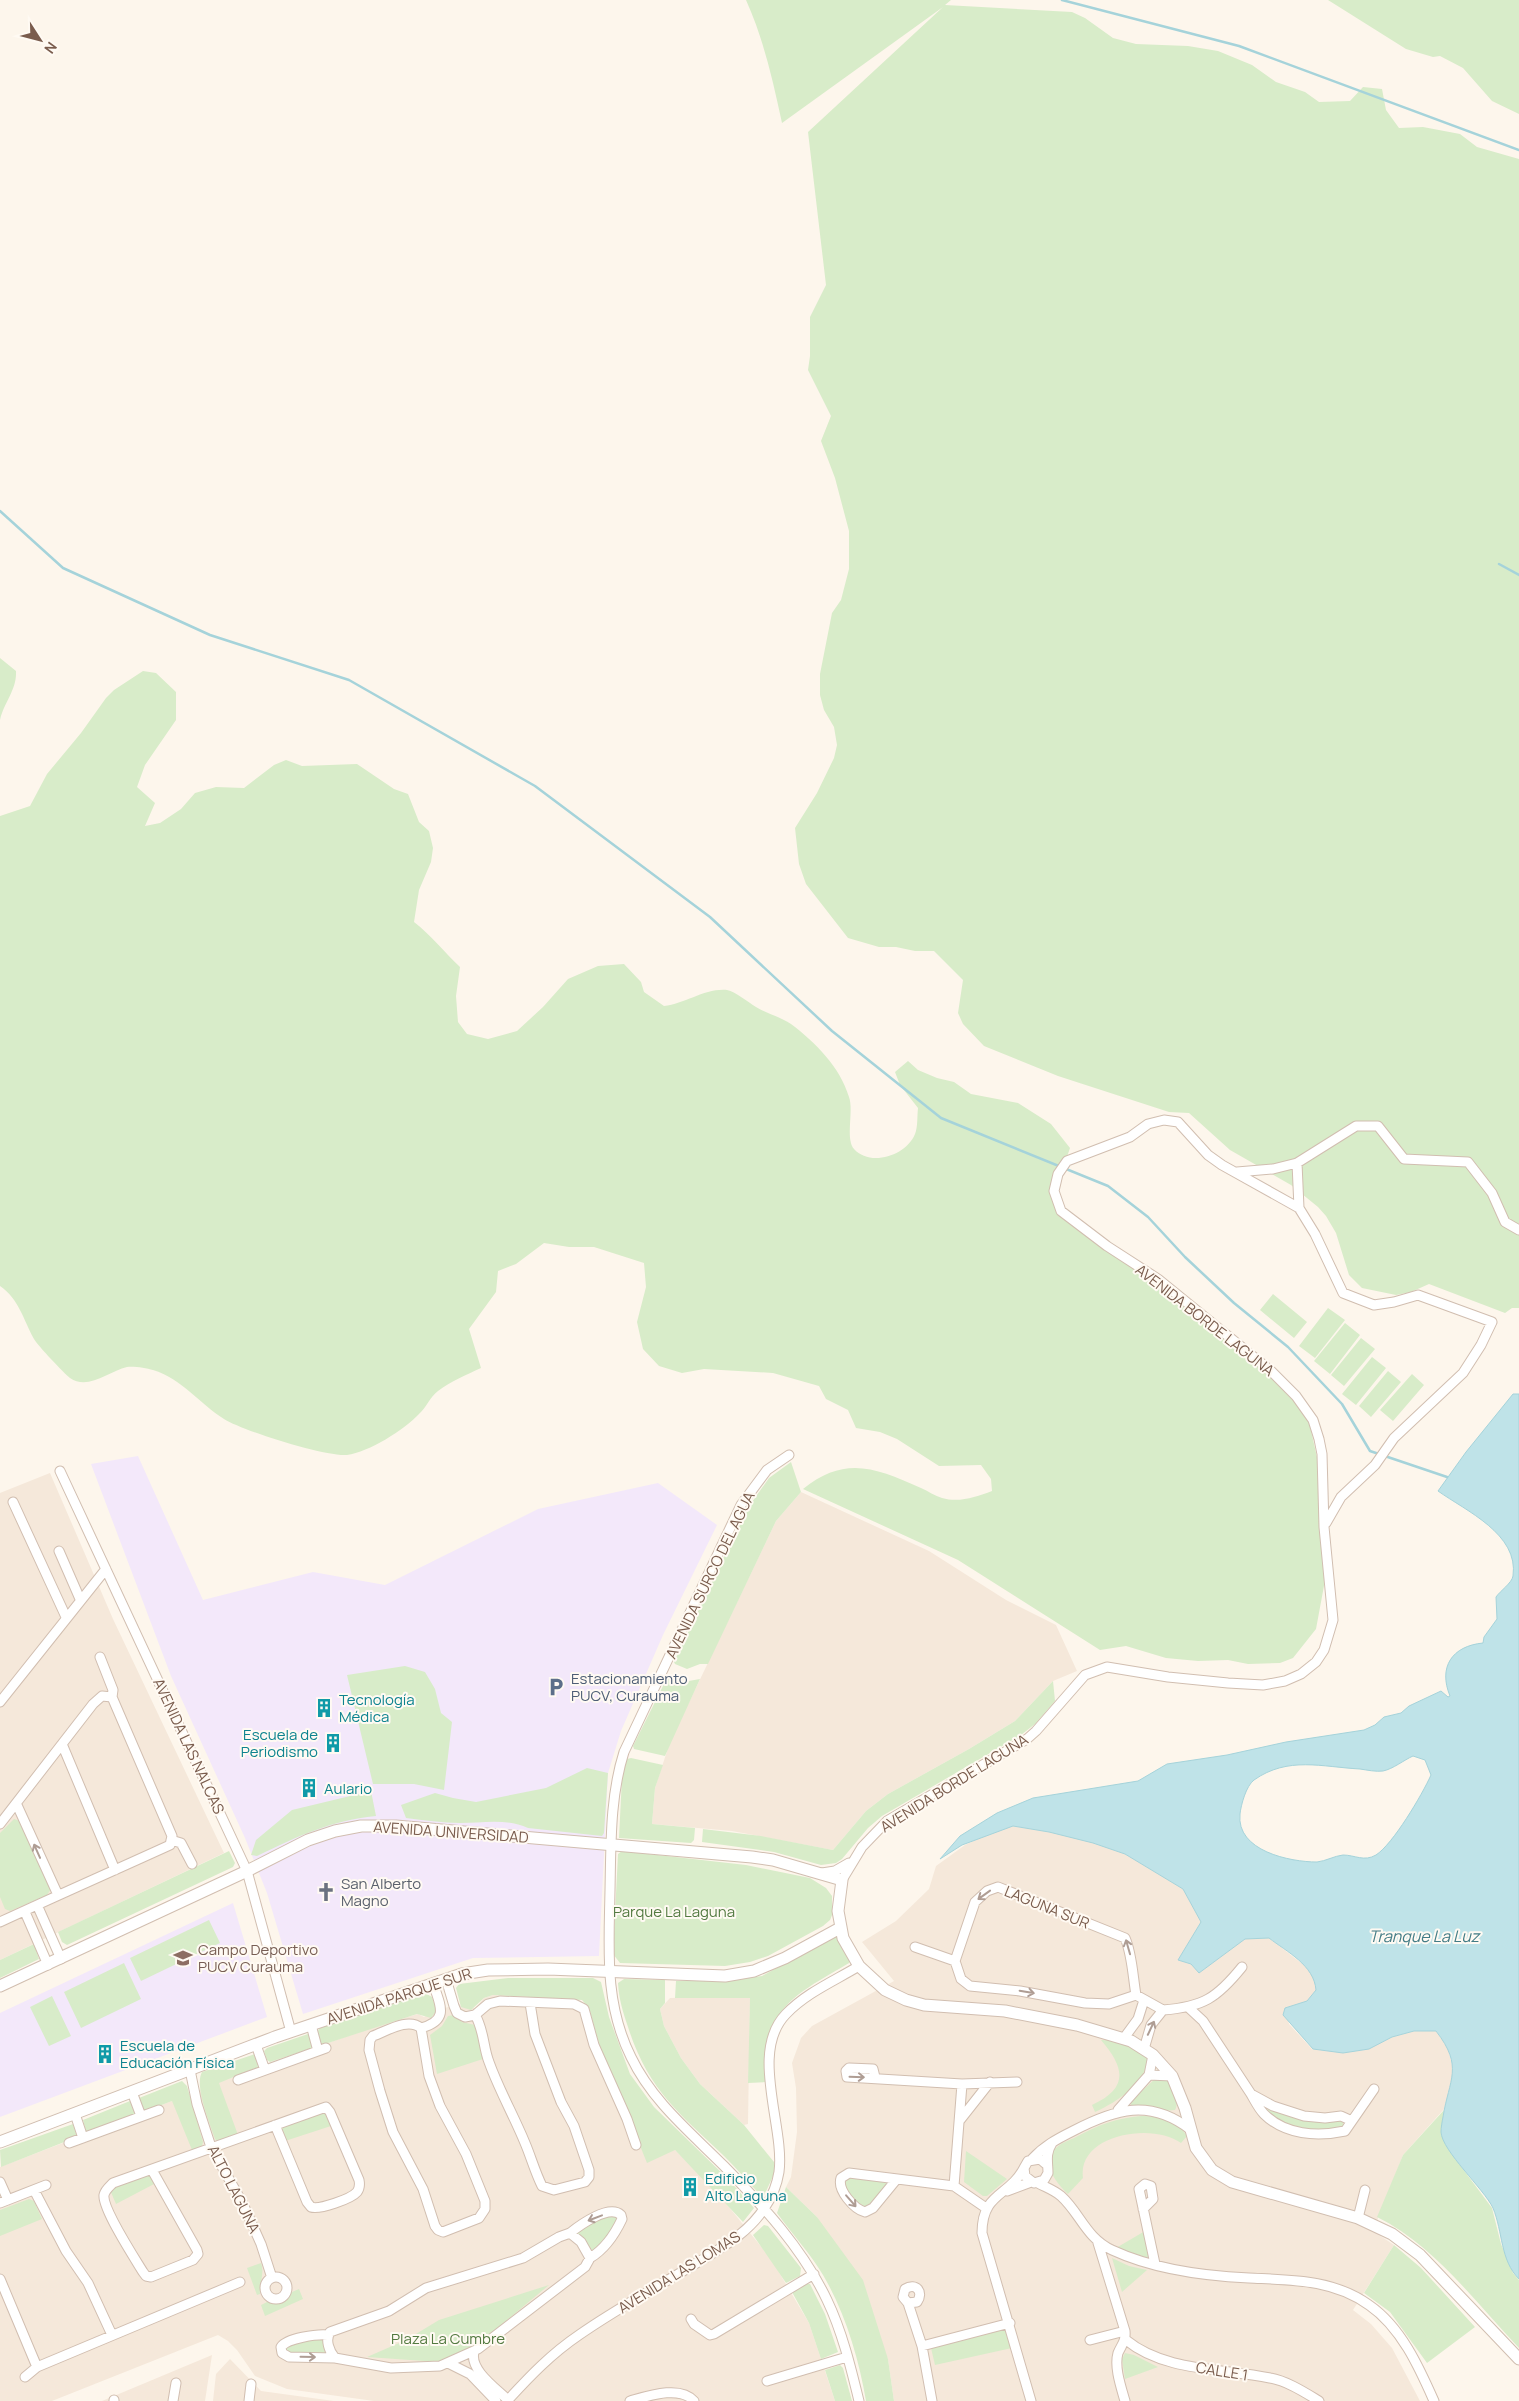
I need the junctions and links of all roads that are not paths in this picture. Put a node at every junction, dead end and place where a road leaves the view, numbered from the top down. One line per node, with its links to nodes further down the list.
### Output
1 (1298, 1163): 2 (street); 3 (street); 4 (street)
2 (1237, 1172): 3 (street, AVENIDA BORDE LAGUNA); 8 (street, AVENIDA BORDE LAGUNA)
3 (1299, 1208): 8 (street)
4 (1519, 1230)
5 (789, 1456): 20 (street, AVENIDA SURCO DEL AGUA)
6 (60, 1471): 10 (street, AVENIDA LAS NALCAS)
7 (13, 1502): 12 (street)
8 (1324, 1527): 21 (street, AVENIDA BORDE LAGUNA)
9 (59, 1551): 11 (street)
10 (106, 1569): 11 (street); 24 (street, AVENIDA LAS NALCAS)
11 (80, 1599): 12 (street)
12 (66, 1617): 15 (street)
13 (100, 1657): 14 (street)
14 (112, 1697): 16 (street); 19 (street)
15 (0, 1702)
16 (62, 1744): 17 (street); 23 (street)
17 (17, 1805): 18 (street); 27 (street, one-way to 17)
18 (0, 1824)
19 (171, 1840): 22 (street); 23 (street)
20 (612, 1845): 24 (street, AVENIDA UNIVERSIDAD); 25 (street, AVENIDA UNIVERSIDAD); 39 (street, AVENIDA SURCO DEL AGUA)
21 (854, 1860): 25 (street); 26 (street, AVENIDA BORDE LAGUNA)
22 (192, 1864)
23 (115, 1870): 27 (street)
24 (247, 1871): 34 (street, AVENIDA UNIVERSIDAD); 50 (street, AVENIDA LAS NALCAS)
25 (820, 1873): 26 (street, AVENIDA UNIVERSIDAD); 28 (street)
26 (842, 1880): 28 (street, AVENIDA BORDE LAGUNA)
27 (58, 1896): 29 (street)
28 (839, 1901): 32 (street, AVENIDA BORDE LAGUNA)
29 (38, 1906): 30 (street); 34 (street)
30 (25, 1912): 31 (street); 36 (street)
31 (1, 1918)
32 (840, 1928): 37 (street, AVENIDA BORDE LAGUNA); 39 (street, AVENIDA PARQUE SUR)
33 (915, 1947): 35 (street)
34 (61, 1959): 36 (street, AVENIDA UNIVERSIDAD)
35 (955, 1961): 43 (street, one-way to 43); 43 (street, LAGUNA SUR, one-way to 35)
36 (48, 1964): 42 (street, AVENIDA UNIVERSIDAD)
37 (858, 1966): 51 (street, AVENIDA BORDE LAGUNA); 99 (street, AVENIDA LAS LOMAS)
38 (1242, 1967): 45 (street)
39 (609, 1973): 40 (street, AVENIDA PARQUE SUR); 99 (street, AVENIDA SURCO DEL AGUA)
40 (446, 1979): 41 (street, AVENIDA PARQUE SUR); 47 (street)
41 (433, 1983): 48 (street, AVENIDA PARQUE SUR); 49 (street)
42 (0, 1986)
43 (1140, 1998): 46 (street); 51 (street)
44 (530, 2004): 47 (street); 47 (street); 80 (street)
45 (1189, 2008): 46 (street); 65 (street)
46 (1163, 2010): 53 (street, one-way to 46)
47 (475, 2015)
48 (311, 2025): 50 (street, AVENIDA PARQUE SUR); 55 (street)
49 (421, 2028): 49 (street)
50 (291, 2032): 52 (street, AVENIDA PARQUE SUR)
51 (1124, 2038): 53 (street, AVENIDA BORDE LAGUNA)
52 (256, 2045): 54 (street, AVENIDA PARQUE SUR); 55 (street)
53 (1148, 2052): 56 (street); 57 (street, AVENIDA BORDE LAGUNA)
54 (190, 2070): 64 (street, AVENIDA PARQUE SUR); 81 (street, ALTO LAGUNA)
55 (265, 2070): 59 (street)
56 (1149, 2075): 57 (street); 68 (street)
57 (1172, 2076): 66 (street, AVENIDA BORDE LAGUNA)
58 (874, 2077): 62 (street)
59 (238, 2080)
60 (990, 2082): 61 (street); 62 (street); 72 (street)
61 (1016, 2082)
62 (962, 2084): 72 (street)
63 (1374, 2089): 73 (street)
64 (132, 2092): 69 (street, AVENIDA PARQUE SUR); 71 (street)
65 (1251, 2094): 73 (street); 73 (street)
66 (1185, 2108): 70 (street); 75 (street, AVENIDA BORDE LAGUNA)
67 (159, 2110): 71 (street)
68 (1118, 2110): 70 (street); 77 (street)
69 (75, 2114): 76 (street); 78 (street, AVENIDA PARQUE SUR)
70 (1168, 2115): 75 (street)
71 (141, 2116): 76 (street)
72 (960, 2120): 91 (street)
73 (1352, 2121)
74 (275, 2125): 74 (street); 81 (street)
75 (1191, 2130): 100 (street, AVENIDA BORDE LAGUNA)
76 (83, 2138): 79 (street)
77 (1054, 2141): 82 (street); 83 (street)
78 (0, 2142)
79 (69, 2143)
80 (636, 2145)
81 (211, 2147): 85 (street); 107 (street, ALTO LAGUNA)
82 (1032, 2159): 83 (street); 84 (street)
83 (1046, 2164): 86 (street)
84 (1024, 2168): 89 (street); 95 (street)
85 (152, 2170): 85 (street)
86 (1047, 2177): 89 (street); 94 (street)
87 (896, 2180): 87 (street, one-way to 87); 91 (street)
88 (0, 2182): 96 (street)
89 (1034, 2182): 94 (street); 95 (street)
90 (46, 2185): 92 (street)
91 (954, 2186): 97 (street)
92 (34, 2190): 96 (street); 112 (street)
93 (1366, 2190): 100 (street)
94 (1056, 2192): 102 (street)
95 (995, 2196): 97 (street)
96 (4, 2202)
97 (986, 2208): 111 (street)
98 (1144, 2209): 104 (street)
99 (764, 2210): 105 (street, AVENIDA SURCO DEL AGUA); 131 (street, AVENIDA LAS LOMAS)
100 (1358, 2218): 120 (street, AVENIDA BORDE LAGUNA)
101 (570, 2233): 103 (street); 103 (street, one-way to 101); 113 (street)
102 (1098, 2243): 104 (street); 114 (street)
103 (590, 2258): 117 (street)
104 (1155, 2264): 139 (street)
105 (814, 2274): 110 (street); 118 (street, AVENIDA SURCO DEL AGUA)
106 (0, 2278): 122 (street)
107 (272, 2278)
108 (240, 2282): 112 (street)
109 (908, 2303): 116 (street)
110 (691, 2319)
111 (1010, 2323): 116 (street); 136 (street)
112 (112, 2335): 122 (street)
113 (328, 2335): 119 (street); 119 (street, one-way to 119)
114 (1125, 2336): 115 (street); 137 (street); 138 (street, CALLE 1)
115 (1090, 2340)
116 (922, 2346): 135 (street)
117 (474, 2352): 121 (street); 127 (street)
118 (847, 2357): 124 (street); 134 (street, AVENIDA SURCO DEL AGUA)
119 (335, 2358): 121 (street)
120 (1519, 2359)
121 (448, 2363): 127 (street)
122 (37, 2367): 123 (street)
123 (25, 2377)
124 (767, 2381)
125 (176, 2383): 128 (street)
126 (252, 2384): 129 (street)
127 (488, 2386): 130 (street); 131 (street)
128 (173, 2401)
129 (249, 2401)
130 (496, 2401)
131 (508, 2401)
132 (630, 2401): 133 (street)
133 (694, 2401)
134 (859, 2401)
135 (932, 2401)
136 (1032, 2401)
137 (1125, 2401)
138 (1319, 2401)
139 (1434, 2401)

